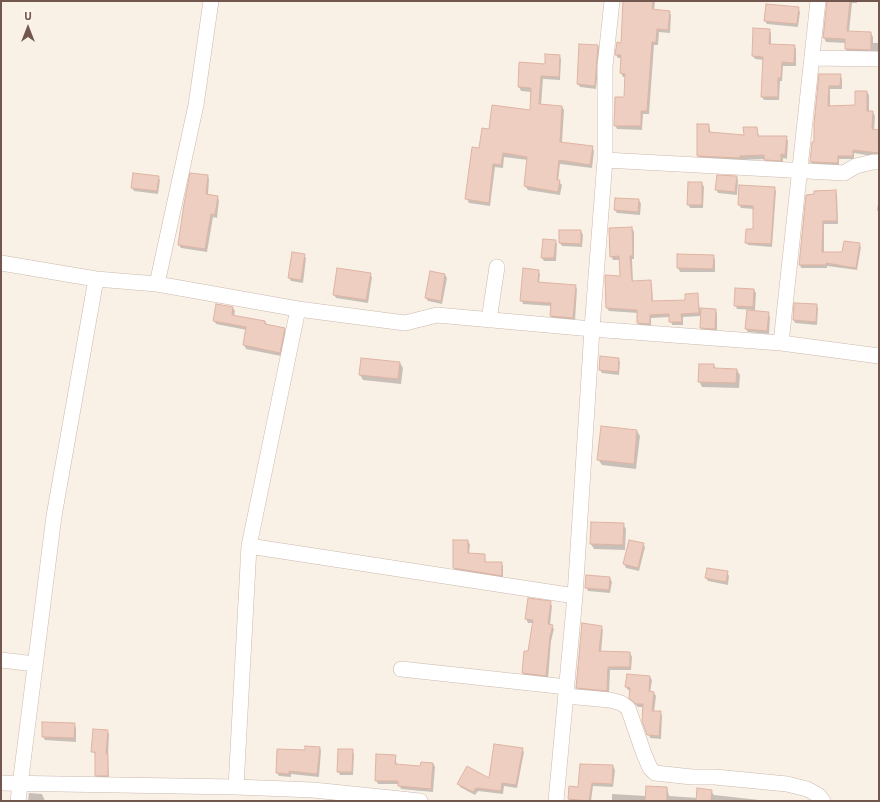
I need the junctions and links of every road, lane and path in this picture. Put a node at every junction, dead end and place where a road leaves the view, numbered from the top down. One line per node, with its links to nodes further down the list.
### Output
1 (211, 1): 12 (street)
2 (612, 1): 6 (street)
3 (818, 1): 4 (street)
4 (812, 58): 5 (street); 8 (street)
5 (879, 59)
6 (604, 160): 8 (street); 15 (street)
7 (879, 162): 8 (street)
8 (800, 171): 16 (street)
9 (1, 263): 11 (street)
10 (497, 267): 14 (street)
11 (96, 279): 12 (street); 21 (street)
12 (157, 284): 13 (street)
13 (298, 309): 14 (street); 18 (street)
14 (489, 320): 15 (street)
15 (592, 329): 16 (street); 19 (street)
16 (781, 343): 17 (street)
17 (879, 356)
18 (249, 546): 19 (street); 26 (street)
19 (575, 596): 23 (street)
20 (1, 660): 21 (street)
21 (35, 664): 25 (street)
22 (400, 669): 23 (street)
23 (566, 692): 31 (street); 32 (street)
24 (1, 782): 25 (street)
25 (19, 784): 26 (street); 28 (street)
26 (236, 787): 27 (street)
27 (293, 795): 29 (street)
28 (18, 801)
29 (416, 801): 30 (street)
30 (420, 801)
31 (556, 801)
32 (823, 801)

